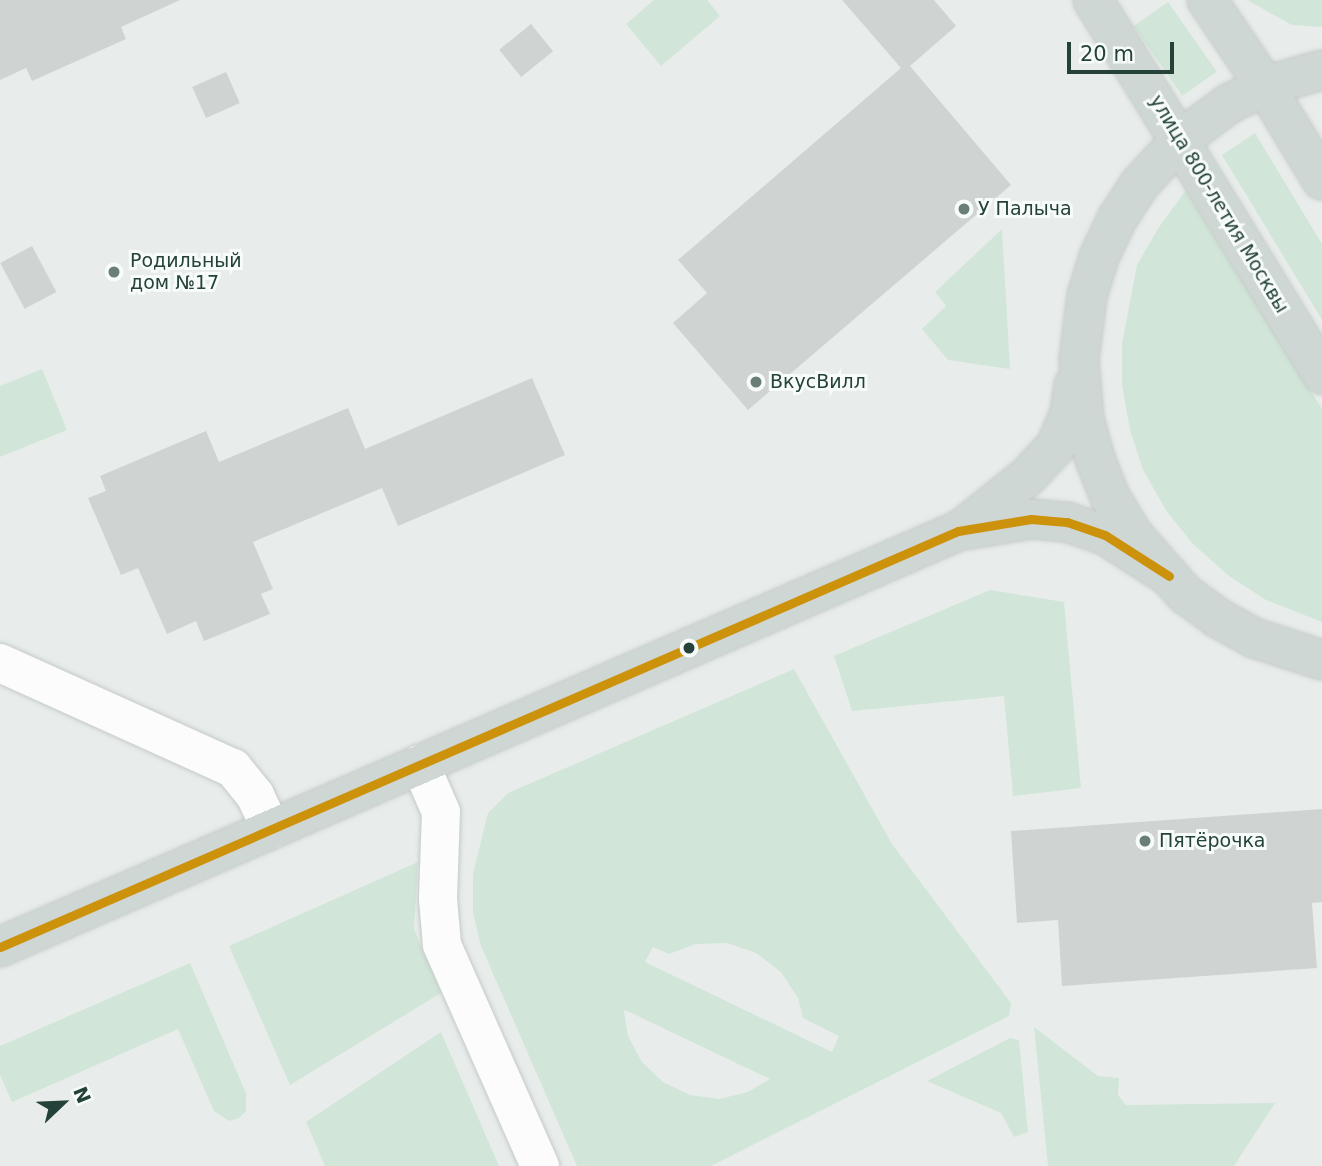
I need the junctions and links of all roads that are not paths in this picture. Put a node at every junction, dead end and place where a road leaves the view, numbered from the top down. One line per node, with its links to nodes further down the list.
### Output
1 (1093, 0): 5 (main road, улица 800-летия Москвы)
2 (1208, 0): 4 (main road)
3 (1322, 70): 4 (main road)
4 (1265, 86): 5 (main road); 6 (main road)
5 (1181, 139): 7 (main road); 8 (main road, улица 800-летия Москвы)
6 (1322, 180)
7 (1079, 359): 9 (main road); 10 (main road)
8 (1322, 374)
9 (958, 531): 10 (main road); 13 (main road)
10 (1169, 576): 11 (main road)
11 (1322, 660)
12 (0, 663): 14 (street)
13 (420, 764): 14 (main road); 16 (street)
14 (271, 829): 15 (main road)
15 (0, 947)
16 (540, 1166)

